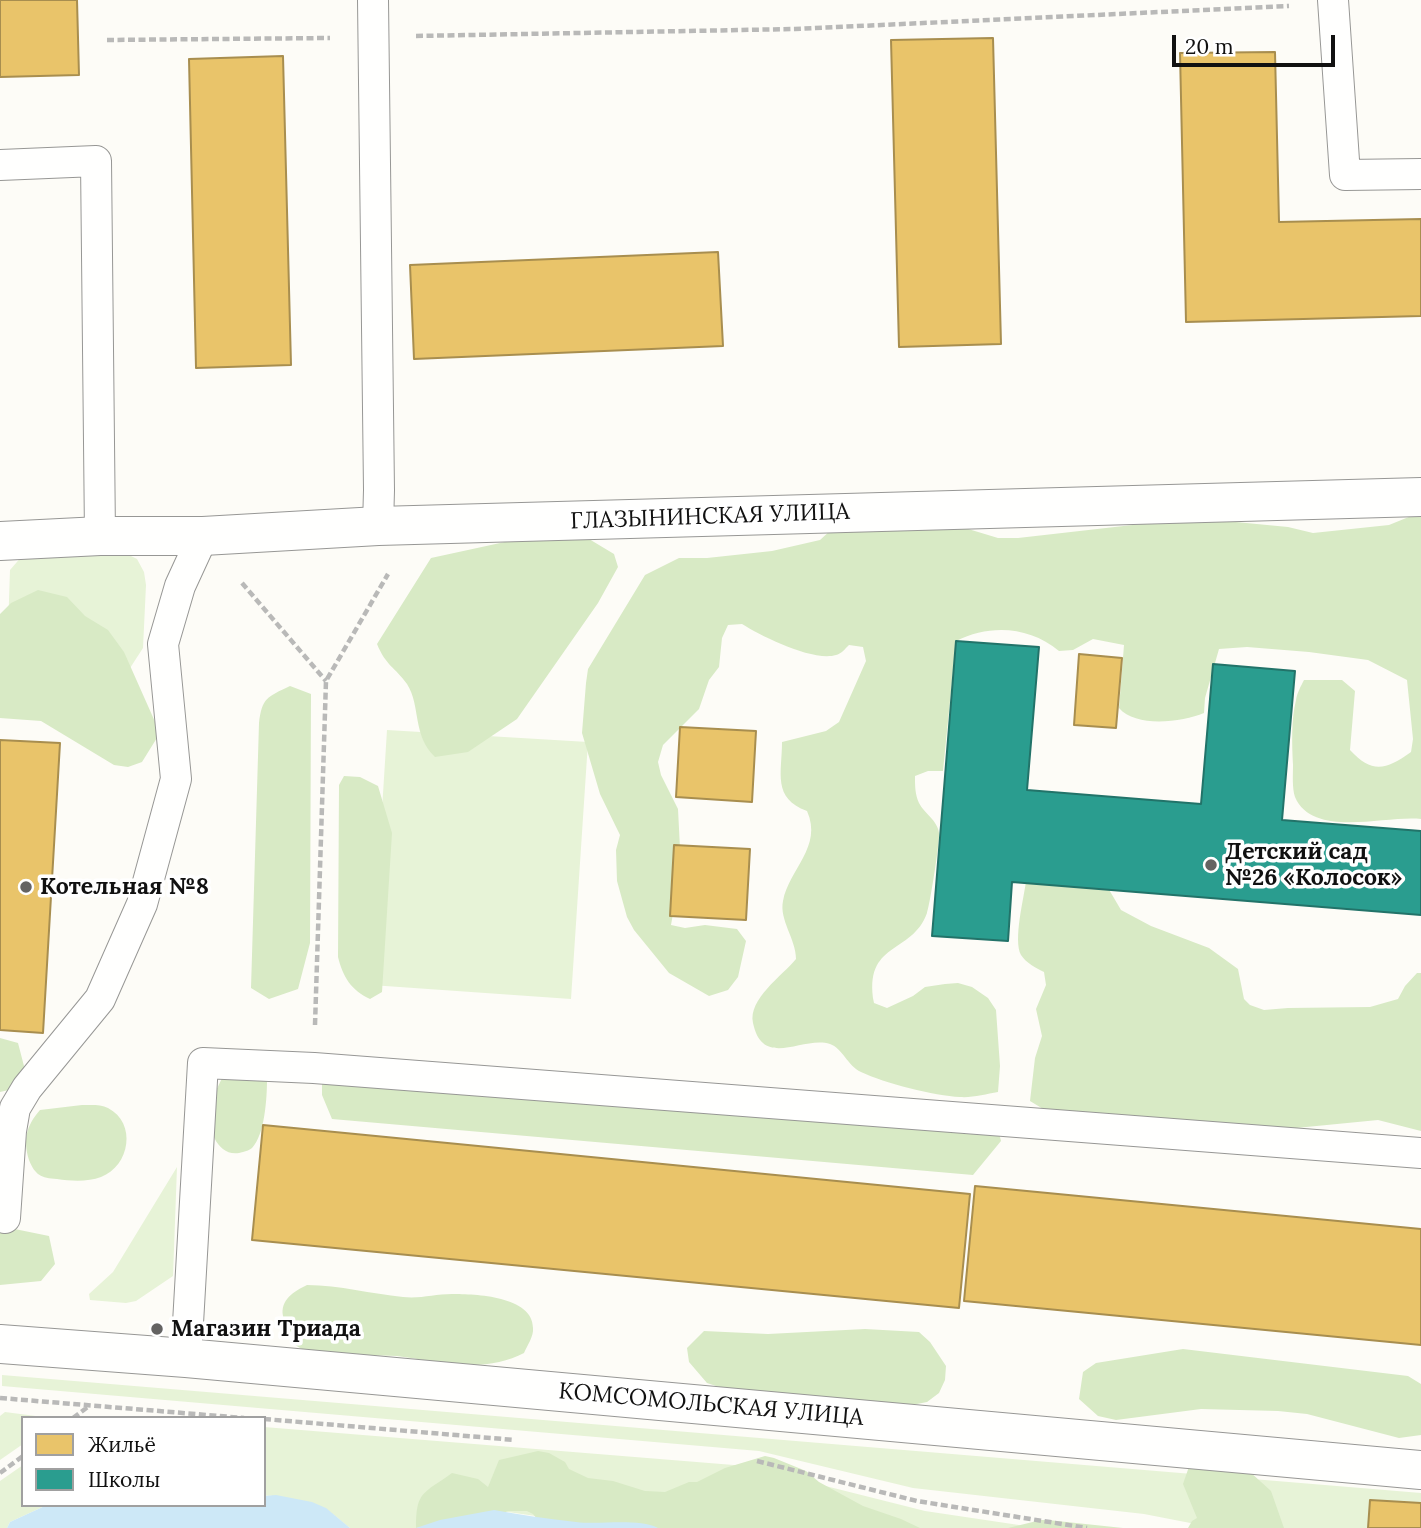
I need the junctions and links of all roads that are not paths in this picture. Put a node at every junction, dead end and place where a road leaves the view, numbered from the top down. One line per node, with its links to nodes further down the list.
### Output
1 (373, 0): 6 (lane)
2 (1333, 2): 4 (lane)
3 (0, 164): 7 (lane)
4 (1421, 174)
5 (1421, 497): 6 (street, ГЛАЗЫНИНСКАЯ УЛИЦА)
6 (378, 526): 8 (street, ГЛАЗЫНИНСКАЯ УЛИЦА)
7 (100, 536): 8 (street, ГЛАЗЫНИНСКАЯ УЛИЦА); 9 (street, ГЛАЗЫНИНСКАЯ УЛИЦА)
8 (203, 536): 11 (lane)
9 (0, 541)
10 (1421, 1153): 13 (lane)
11 (5, 1218)
12 (0, 1344): 13 (street, КОМСОМОЛЬСКАЯ УЛИЦА)
13 (186, 1358): 14 (street, КОМСОМОЛЬСКАЯ УЛИЦА)
14 (1421, 1470)

